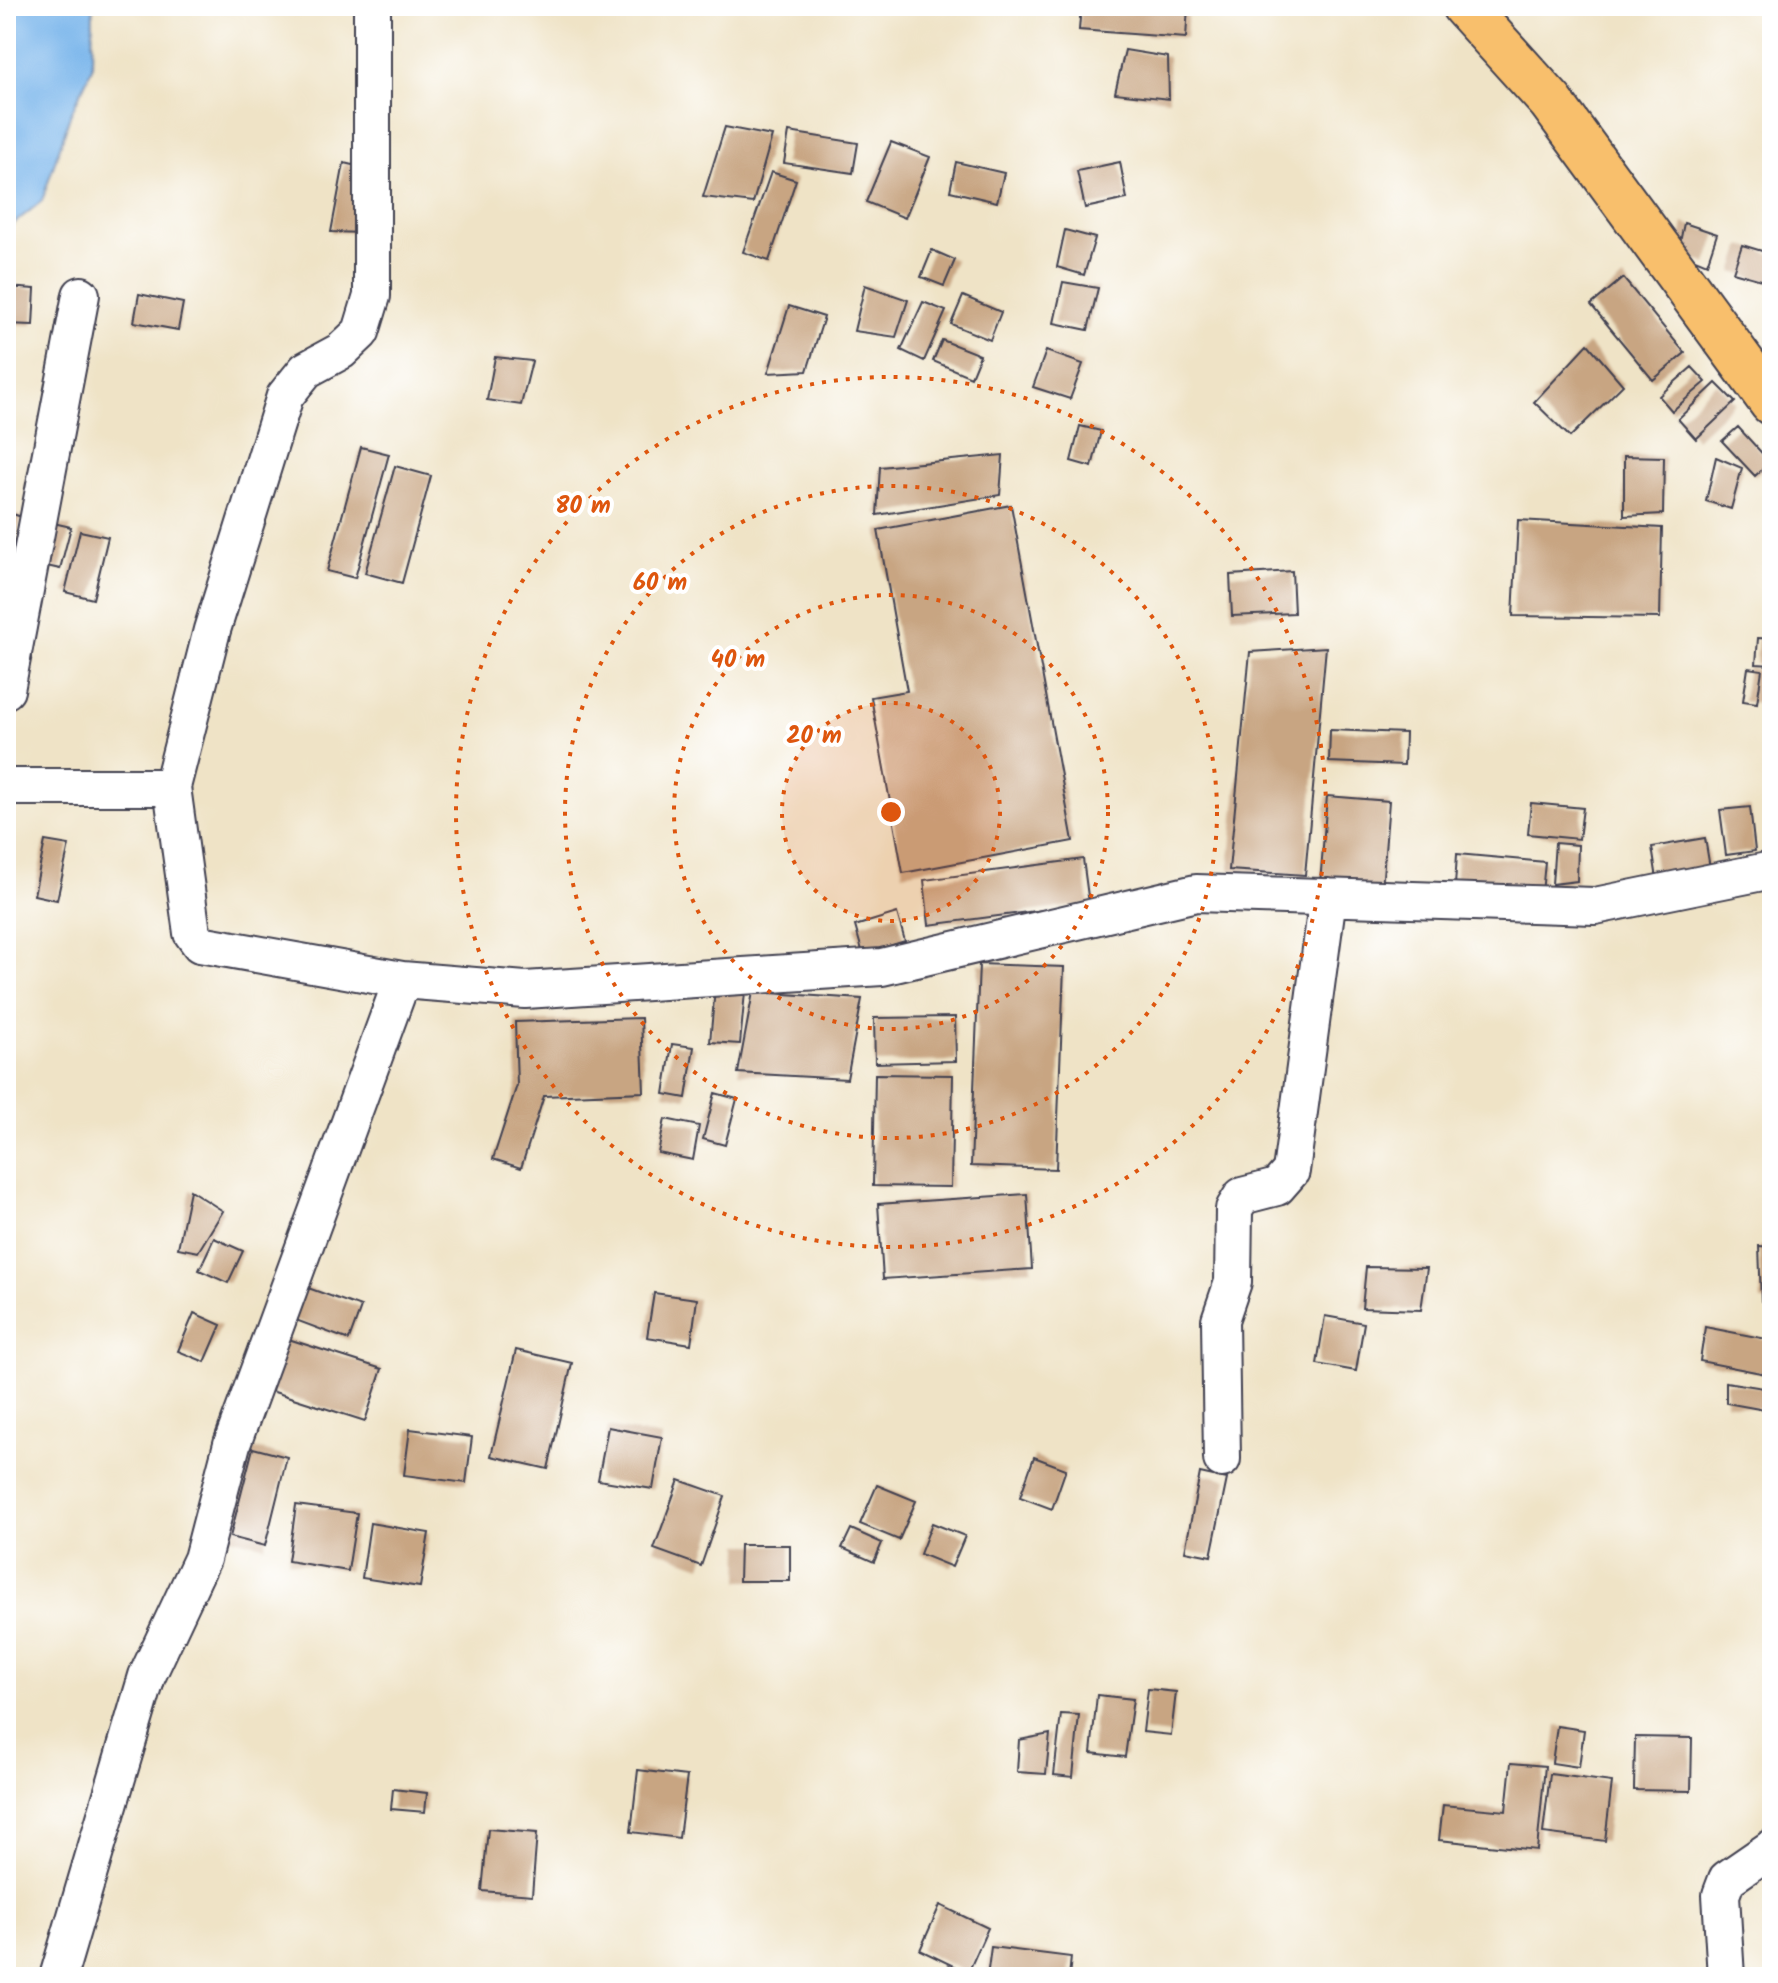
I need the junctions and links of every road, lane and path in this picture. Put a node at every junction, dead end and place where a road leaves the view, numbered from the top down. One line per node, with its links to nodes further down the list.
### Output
1 (372, 6): 7 (street)
2 (1464, 6): 4 (main road)
3 (81, 295): 5 (street)
4 (1772, 403)
5 (6, 690)
6 (6, 787): 7 (street)
7 (172, 787): 10 (street)
8 (1772, 870): 9 (street)
9 (1328, 897): 10 (street); 11 (street)
10 (402, 980): 13 (street)
11 (1222, 1459)
12 (1772, 1848): 14 (street)
13 (58, 1977)
14 (1726, 1977)

